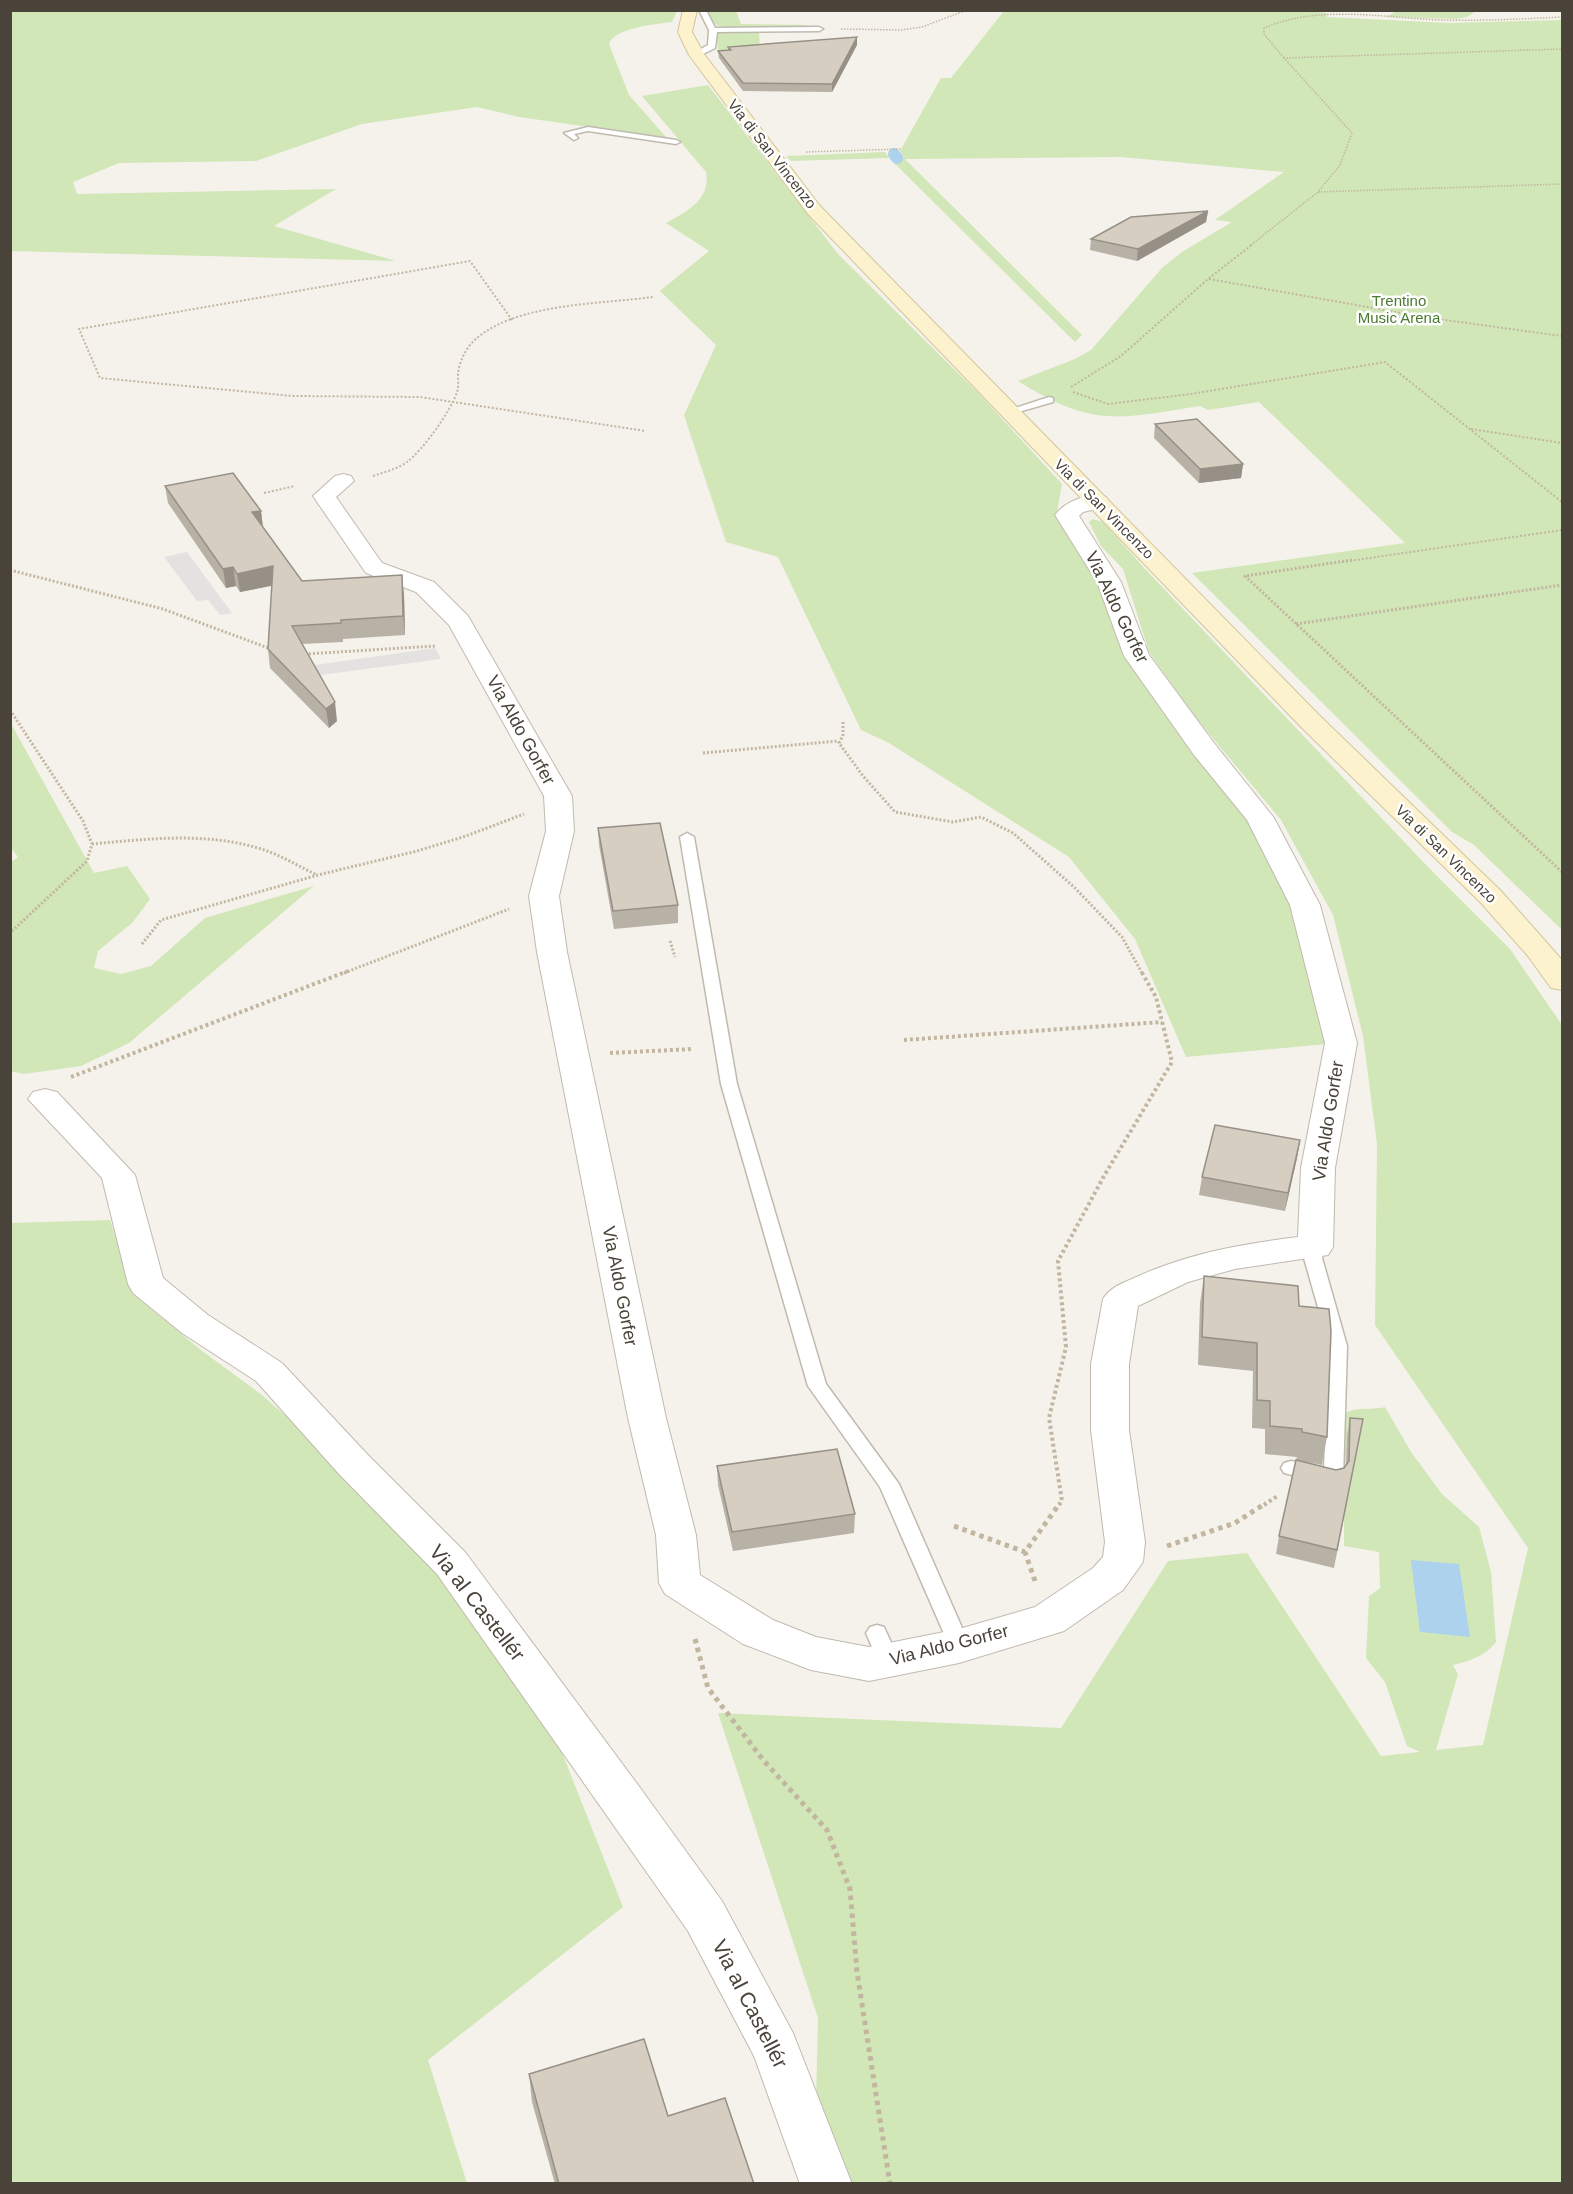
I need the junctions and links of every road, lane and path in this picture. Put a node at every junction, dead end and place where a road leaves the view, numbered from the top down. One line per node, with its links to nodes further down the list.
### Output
1 (690, 10): 8 (main road, Via di San Vincenzo)
2 (702, 10): 6 (lane)
3 (967, 10): 5 (path)
4 (1563, 17): 9 (path)
5 (819, 29): 6 (lane)
6 (712, 30): 8 (lane)
7 (1563, 49): 9 (path)
8 (697, 55): 13 (main road, Via di San Vincenzo)
9 (1284, 58): 15 (path)
10 (574, 138): 11 (lane)
11 (676, 142)
12 (901, 149): 13 (path)
13 (771, 153): 22 (main road, Via di San Vincenzo)
14 (1563, 184): 15 (path)
15 (1318, 192): 16 (path)
16 (1208, 279): 19 (path); 23 (path)
17 (653, 297): 18 (path)
18 (512, 320): 21 (path); 21 (path)
19 (1563, 336)
20 (1049, 400): 22 (lane)
21 (453, 401): 24 (path); 26 (path)
22 (1008, 412): 28 (main road, Via di San Vincenzo)
23 (1471, 429): 25 (path); 29 (path)
24 (646, 431)
25 (1563, 443)
26 (343, 481): 27 (path); 34 (street, Via Aldo Gorfer)
27 (264, 493)
28 (1098, 502): 49 (main road, Via di San Vincenzo); 55 (street, Via Aldo Gorfer)
29 (1563, 502)
30 (1563, 530): 33 (path)
31 (10, 570): 35 (path)
32 (1563, 585): 33 (path)
33 (1295, 624): 44 (path)
34 (473, 643): 36 (path); 46 (street, Via Aldo Gorfer)
35 (279, 651)
36 (297, 654)
37 (10, 710): 43 (path)
38 (843, 722): 39 (path)
39 (838, 741): 40 (path); 50 (path)
40 (703, 753)
41 (533, 811): 45 (path)
42 (687, 837): 52 (lane)
43 (92, 844): 45 (path); 47 (path)
44 (1563, 872)
45 (318, 875): 48 (path)
46 (544, 896): 53 (street, Via Aldo Gorfer); 54 (path)
47 (10, 933)
48 (142, 944)
49 (1563, 981)
50 (1162, 1022): 51 (path); 59 (path)
51 (904, 1040)
52 (723, 1048): 53 (path); 62 (lane)
53 (574, 1055): 60 (street, Via Aldo Gorfer)
54 (56, 1088): 63 (street, Via al Castellér)
55 (1315, 1247): 56 (lane); 61 (street, Via Aldo Gorfer)
56 (1291, 1468): 58 (path)
57 (954, 1526): 59 (path)
58 (1155, 1548)
59 (1025, 1552): 61 (path)
60 (680, 1583): 62 (street, Via Aldo Gorfer); 64 (path)
61 (1049, 1619): 62 (street, Via Aldo Gorfer)
62 (959, 1646)
63 (826, 2184)
64 (890, 2184)

